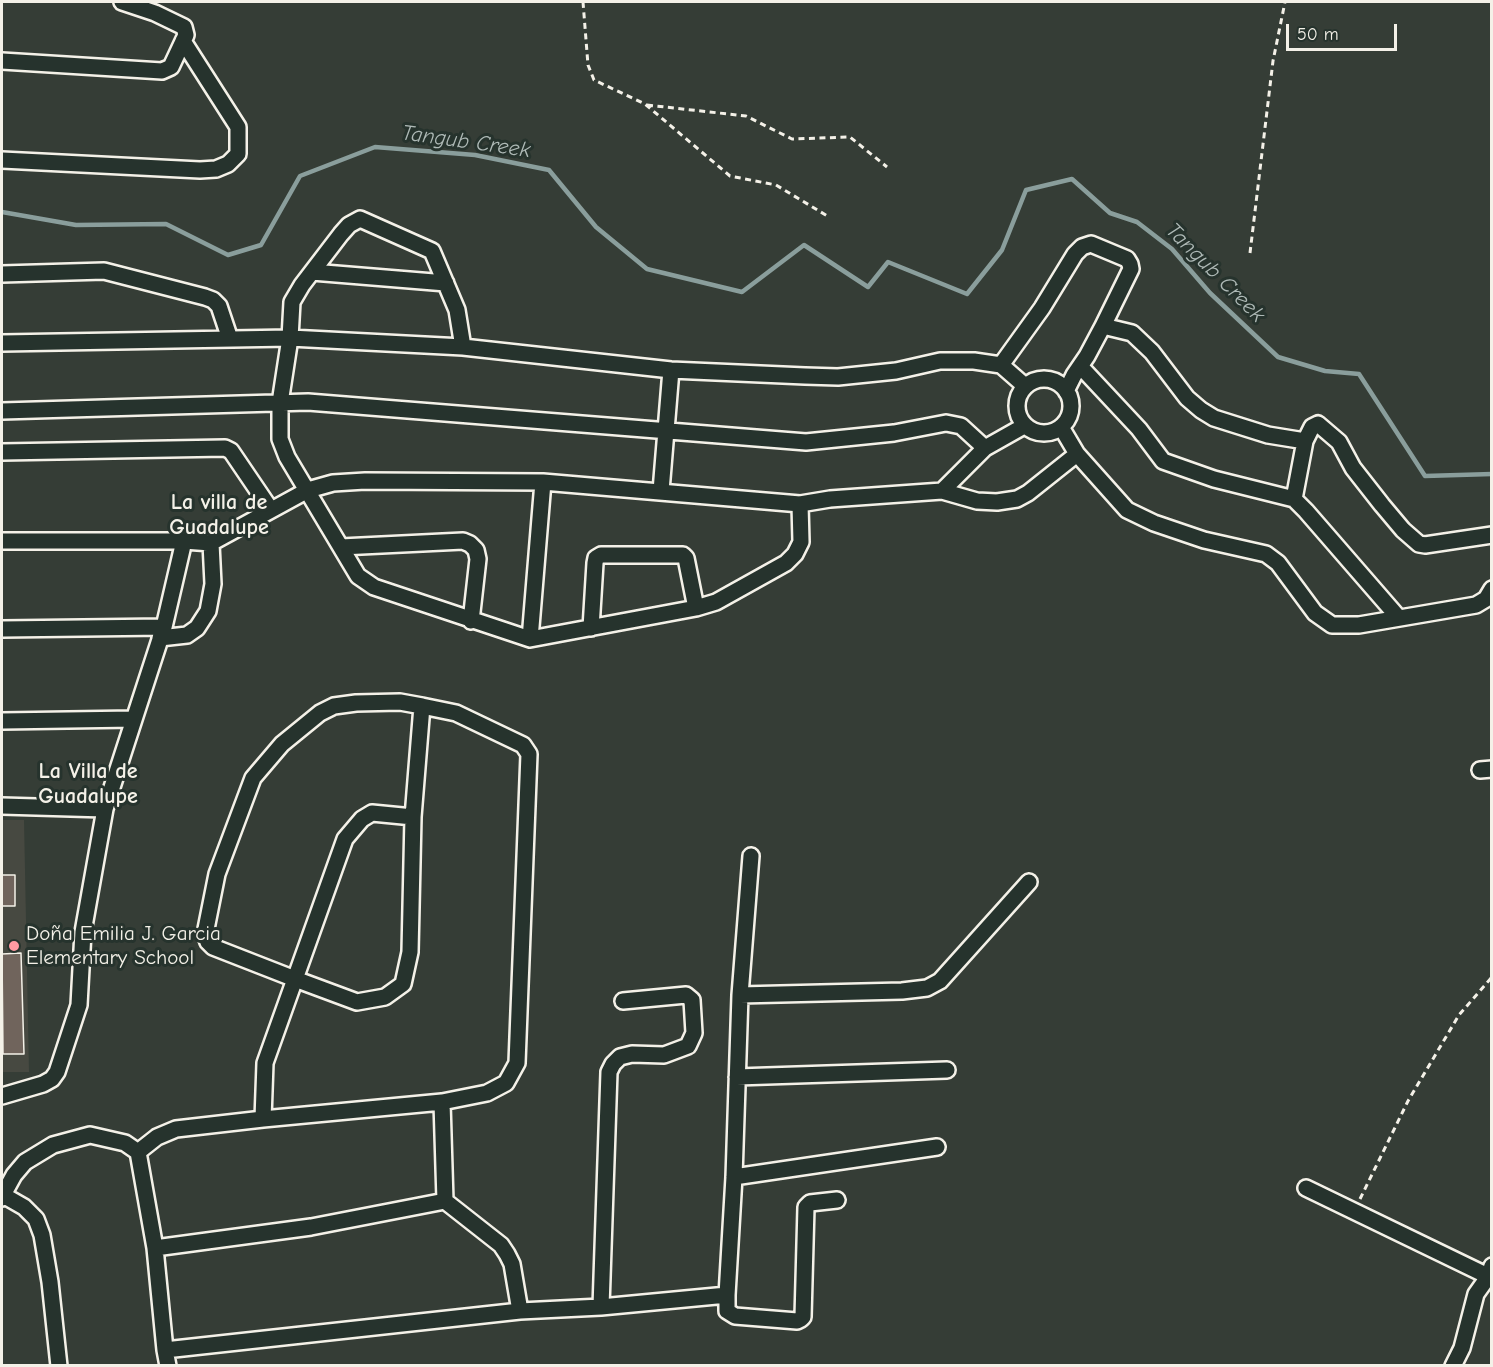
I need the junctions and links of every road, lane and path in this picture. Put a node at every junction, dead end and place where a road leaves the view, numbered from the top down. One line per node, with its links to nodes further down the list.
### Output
1 (122, 2): 4 (street)
2 (583, 2): 6 (path)
3 (1285, 2): 10 (path)
4 (183, 41): 5 (street); 7 (street)
5 (2, 61)
6 (645, 104): 8 (path); 9 (path)
7 (2, 160)
8 (887, 167)
9 (829, 217)
10 (1250, 253)
11 (312, 272): 13 (street); 13 (street); 15 (street)
12 (2, 274): 16 (street)
13 (446, 283): 18 (street)
14 (1103, 326): 19 (street); 20 (street); 29 (street)
15 (290, 338): 16 (street); 18 (street); 24 (street)
16 (230, 339): 17 (street)
17 (2, 343)
18 (463, 347): 21 (street)
19 (1001, 365): 21 (street); 22 (street)
20 (1081, 367): 23 (street); 37 (street)
21 (671, 370): 28 (street)
22 (1025, 386): 23 (street); 26 (street)
23 (1066, 392): 27 (street)
24 (280, 403): 25 (street); 28 (street); 34 (street)
25 (2, 411)
26 (1024, 426): 27 (street); 30 (street)
27 (1061, 427): 32 (street)
28 (666, 432): 30 (street); 35 (street)
29 (1305, 441): 37 (street); 40 (street)
30 (985, 448): 36 (street)
31 (2, 452): 39 (street)
32 (1077, 454): 36 (street); 47 (street)
33 (543, 482): 34 (street); 35 (street); 52 (street)
34 (308, 490): 39 (street); 44 (street)
35 (661, 491): 38 (street)
36 (942, 491): 38 (street)
37 (1294, 499): 47 (street)
38 (800, 504): 46 (street)
39 (271, 510): 43 (street)
40 (1491, 535)
41 (184, 541): 42 (street); 43 (street); 51 (street)
42 (2, 542)
43 (212, 543): 51 (street)
44 (341, 547): 48 (street); 48 (street)
45 (1491, 590): 47 (street)
46 (696, 608): 49 (street); 49 (street)
47 (1398, 617)
48 (471, 621): 52 (street)
49 (591, 628): 52 (street)
50 (2, 629): 51 (street)
51 (162, 633): 54 (street)
52 (530, 639)
53 (422, 706): 58 (street); 62 (street); 68 (street)
54 (134, 719): 55 (street); 57 (street)
55 (2, 721)
56 (2, 806): 57 (street)
57 (105, 809): 67 (street)
58 (413, 818): 62 (street); 62 (street)
59 (751, 856): 63 (street)
60 (1029, 882): 63 (street)
61 (1491, 977): 77 (path)
62 (295, 979): 69 (street)
63 (740, 995): 66 (street)
64 (622, 1001): 81 (street)
65 (947, 1070): 66 (street)
66 (737, 1077): 72 (street)
67 (2, 1096)
68 (442, 1102): 69 (street); 76 (street)
69 (263, 1119): 71 (street)
70 (937, 1147): 72 (street)
71 (138, 1152): 74 (street); 78 (street)
72 (734, 1177): 80 (street)
73 (1306, 1188): 77 (street)
74 (2, 1196): 84 (street)
75 (837, 1200): 80 (street)
76 (445, 1201): 78 (street); 82 (street)
77 (1355, 1210): 79 (street)
78 (155, 1248): 83 (street)
79 (1490, 1273): 86 (street)
80 (727, 1295): 81 (street)
81 (601, 1307): 82 (street)
82 (520, 1311): 83 (street)
83 (165, 1350): 85 (street)
84 (59, 1365)
85 (168, 1365)
86 (1453, 1365)

